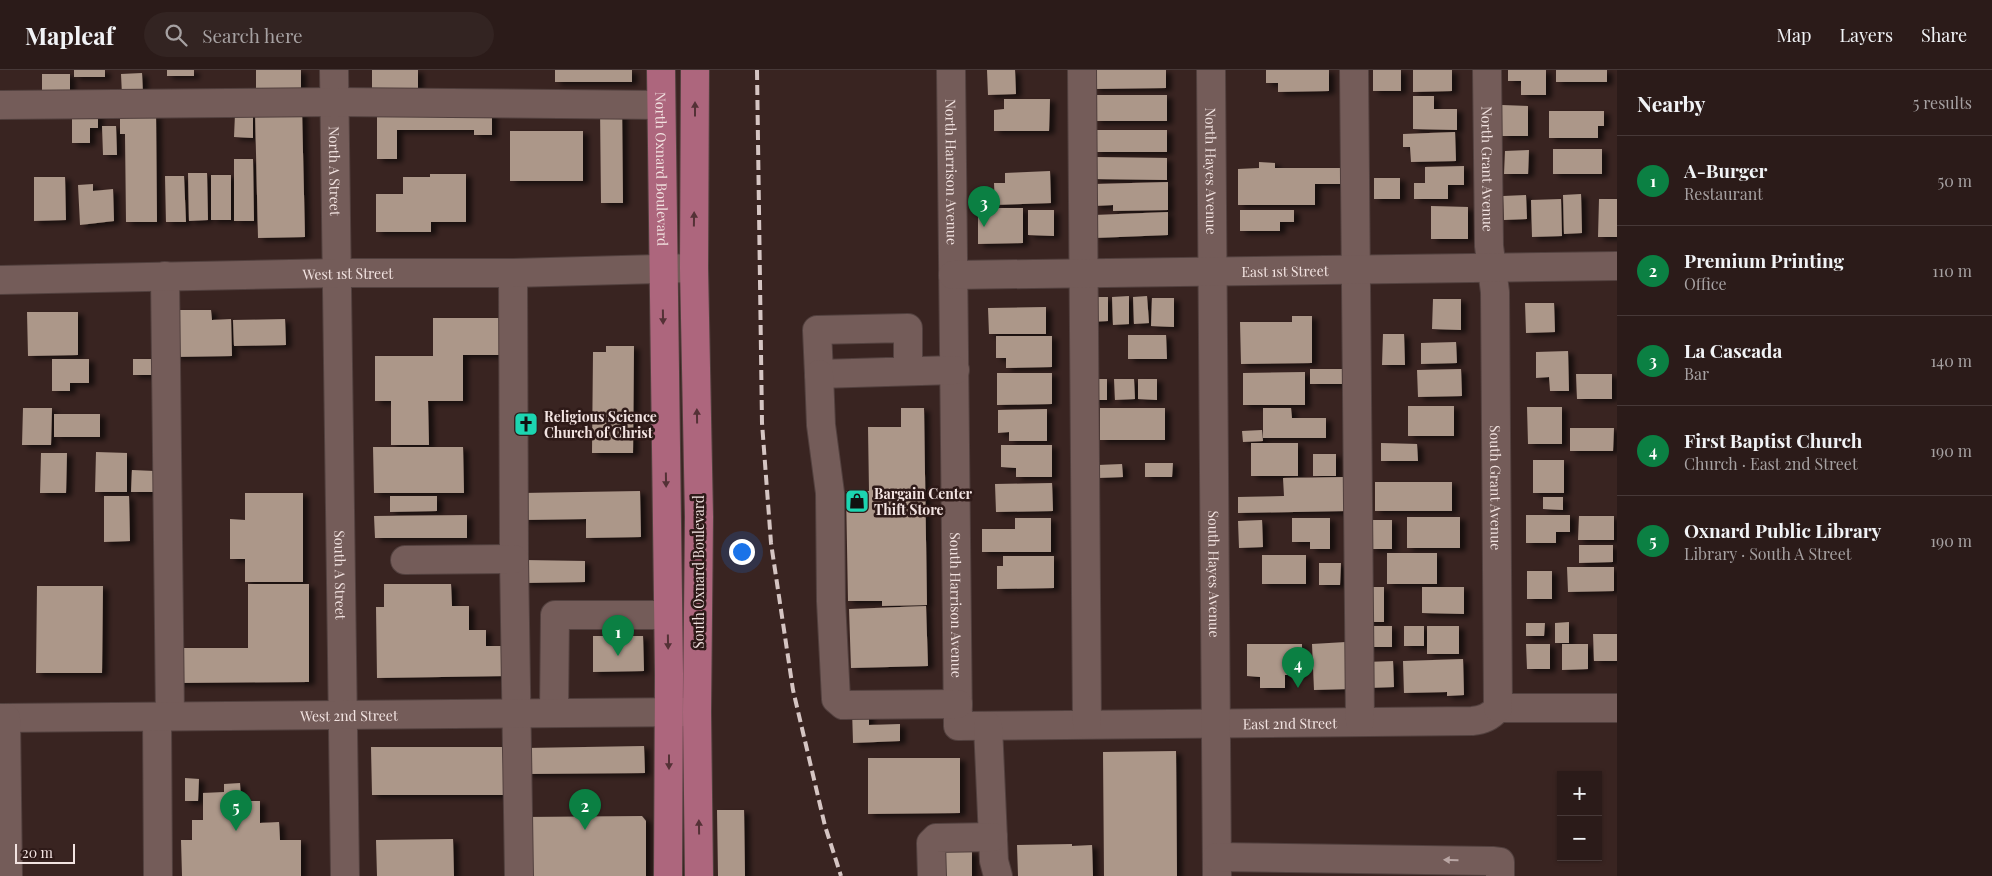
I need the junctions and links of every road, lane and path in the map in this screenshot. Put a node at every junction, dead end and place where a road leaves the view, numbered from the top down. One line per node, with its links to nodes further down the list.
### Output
1 (334, 70): 9 (street, North A Street)
2 (661, 70): 11 (main road, North Oxnard Boulevard)
3 (695, 70): 14 (main road, one-way to 3)
4 (952, 70): 21 (street, North Harrison Avenue)
5 (1082, 70): 20 (street)
6 (1211, 70): 17 (street, North Hayes Avenue)
7 (1354, 70): 16 (street)
8 (1487, 70): 15 (street, North Grant Avenue)
9 (334, 102): 10 (street); 11 (street); 18 (street, North A Street)
10 (0, 105)
11 (661, 105): 13 (main road, North Oxnard Boulevard)
12 (1617, 266): 15 (street, East 1st Street)
13 (663, 268): 14 (street, West 1st Street); 19 (street, West 1st Street); 29 (main road, one-way to 29)
14 (694, 268): 32 (main road, South Oxnard Boulevard, one-way to 14)
15 (1490, 268): 16 (street, East 1st Street); 30 (street, South Grant Avenue)
16 (1356, 269): 17 (street, East 1st Street); 40 (street)
17 (1212, 272): 20 (street, East 1st Street); 41 (street, South Hayes Avenue)
18 (338, 273): 19 (street, West 1st Street); 22 (street, West 1st Street); 36 (street, South A Street)
19 (513, 273): 27 (street)
20 (1084, 273): 21 (street, East 1st Street); 42 (street)
21 (953, 275): 24 (street, South Harrison Avenue)
22 (165, 276): 23 (street, West 1st Street); 38 (street)
23 (0, 280)
24 (955, 370): 25 (street); 37 (street, South Harrison Avenue)
25 (908, 371): 26 (street); 26 (street, East 2nd Street)
26 (819, 374): 37 (street, East 2nd Street)
27 (514, 559): 28 (street); 33 (street)
28 (405, 560)
29 (668, 615): 34 (main road, one-way to 34); 35 (street)
30 (1498, 708): 31 (street); 40 (street, East 2nd Street)
31 (1617, 708)
32 (697, 712): 34 (street, West 2nd Street); 52 (main road, South Oxnard Boulevard, one-way to 32)
33 (518, 713): 35 (street, West 2nd Street); 36 (street, West 2nd Street); 50 (street)
34 (669, 713): 35 (street, West 2nd Street); 51 (main road, one-way to 51)
35 (554, 714)
36 (343, 715): 38 (street, West 2nd Street); 49 (street, South A Street)
37 (958, 715): 43 (street, East 2nd Street)
38 (163, 717): 39 (street, West 2nd Street); 48 (street)
39 (3, 718): 47 (street)
40 (1360, 721): 41 (street, East 2nd Street)
41 (1215, 723): 42 (street, East 2nd Street); 45 (street, South Hayes Avenue)
42 (1087, 724): 43 (street, East 2nd Street)
43 (988, 726): 44 (street)
44 (993, 836): 53 (street); 54 (street)
45 (1217, 867): 46 (street, one-way to 45)
46 (1500, 869)
47 (8, 876)
48 (158, 876)
49 (346, 876)
50 (519, 876)
51 (668, 876)
52 (699, 876)
53 (932, 876)
54 (998, 876)

